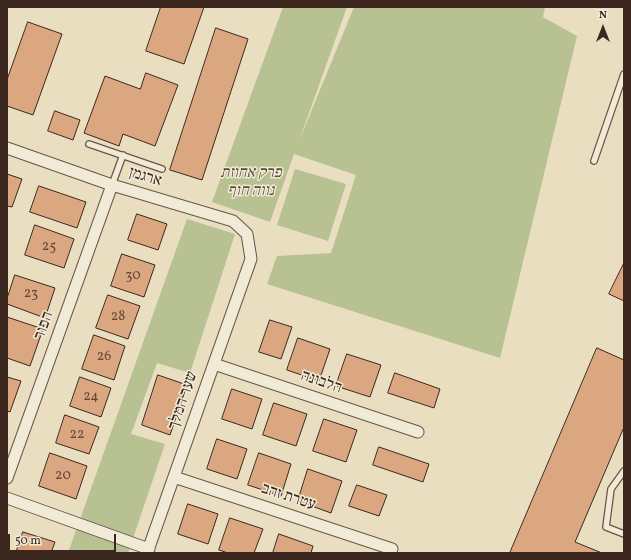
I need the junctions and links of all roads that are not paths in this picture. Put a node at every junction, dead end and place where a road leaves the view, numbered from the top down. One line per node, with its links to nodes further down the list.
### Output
1 (624, 74): 5 (lane)
2 (89, 144): 4 (lane)
3 (7, 148): 7 (street, ארגמן)
4 (123, 155): 6 (lane); 7 (lane)
5 (594, 161)
6 (162, 169)
7 (112, 185): 8 (street, ארגמן); 13 (street, הפור)
8 (251, 259): 9 (street, שער המלך)
9 (214, 364): 10 (street, הלבונה); 12 (street, שער המלך)
10 (418, 432)
11 (624, 471): 15 (lane)
12 (174, 477): 16 (street, עטרת זהב); 17 (street, שער המלך)
13 (7, 478)
14 (7, 498): 17 (street)
15 (624, 534)
16 (392, 549)
17 (148, 551)

